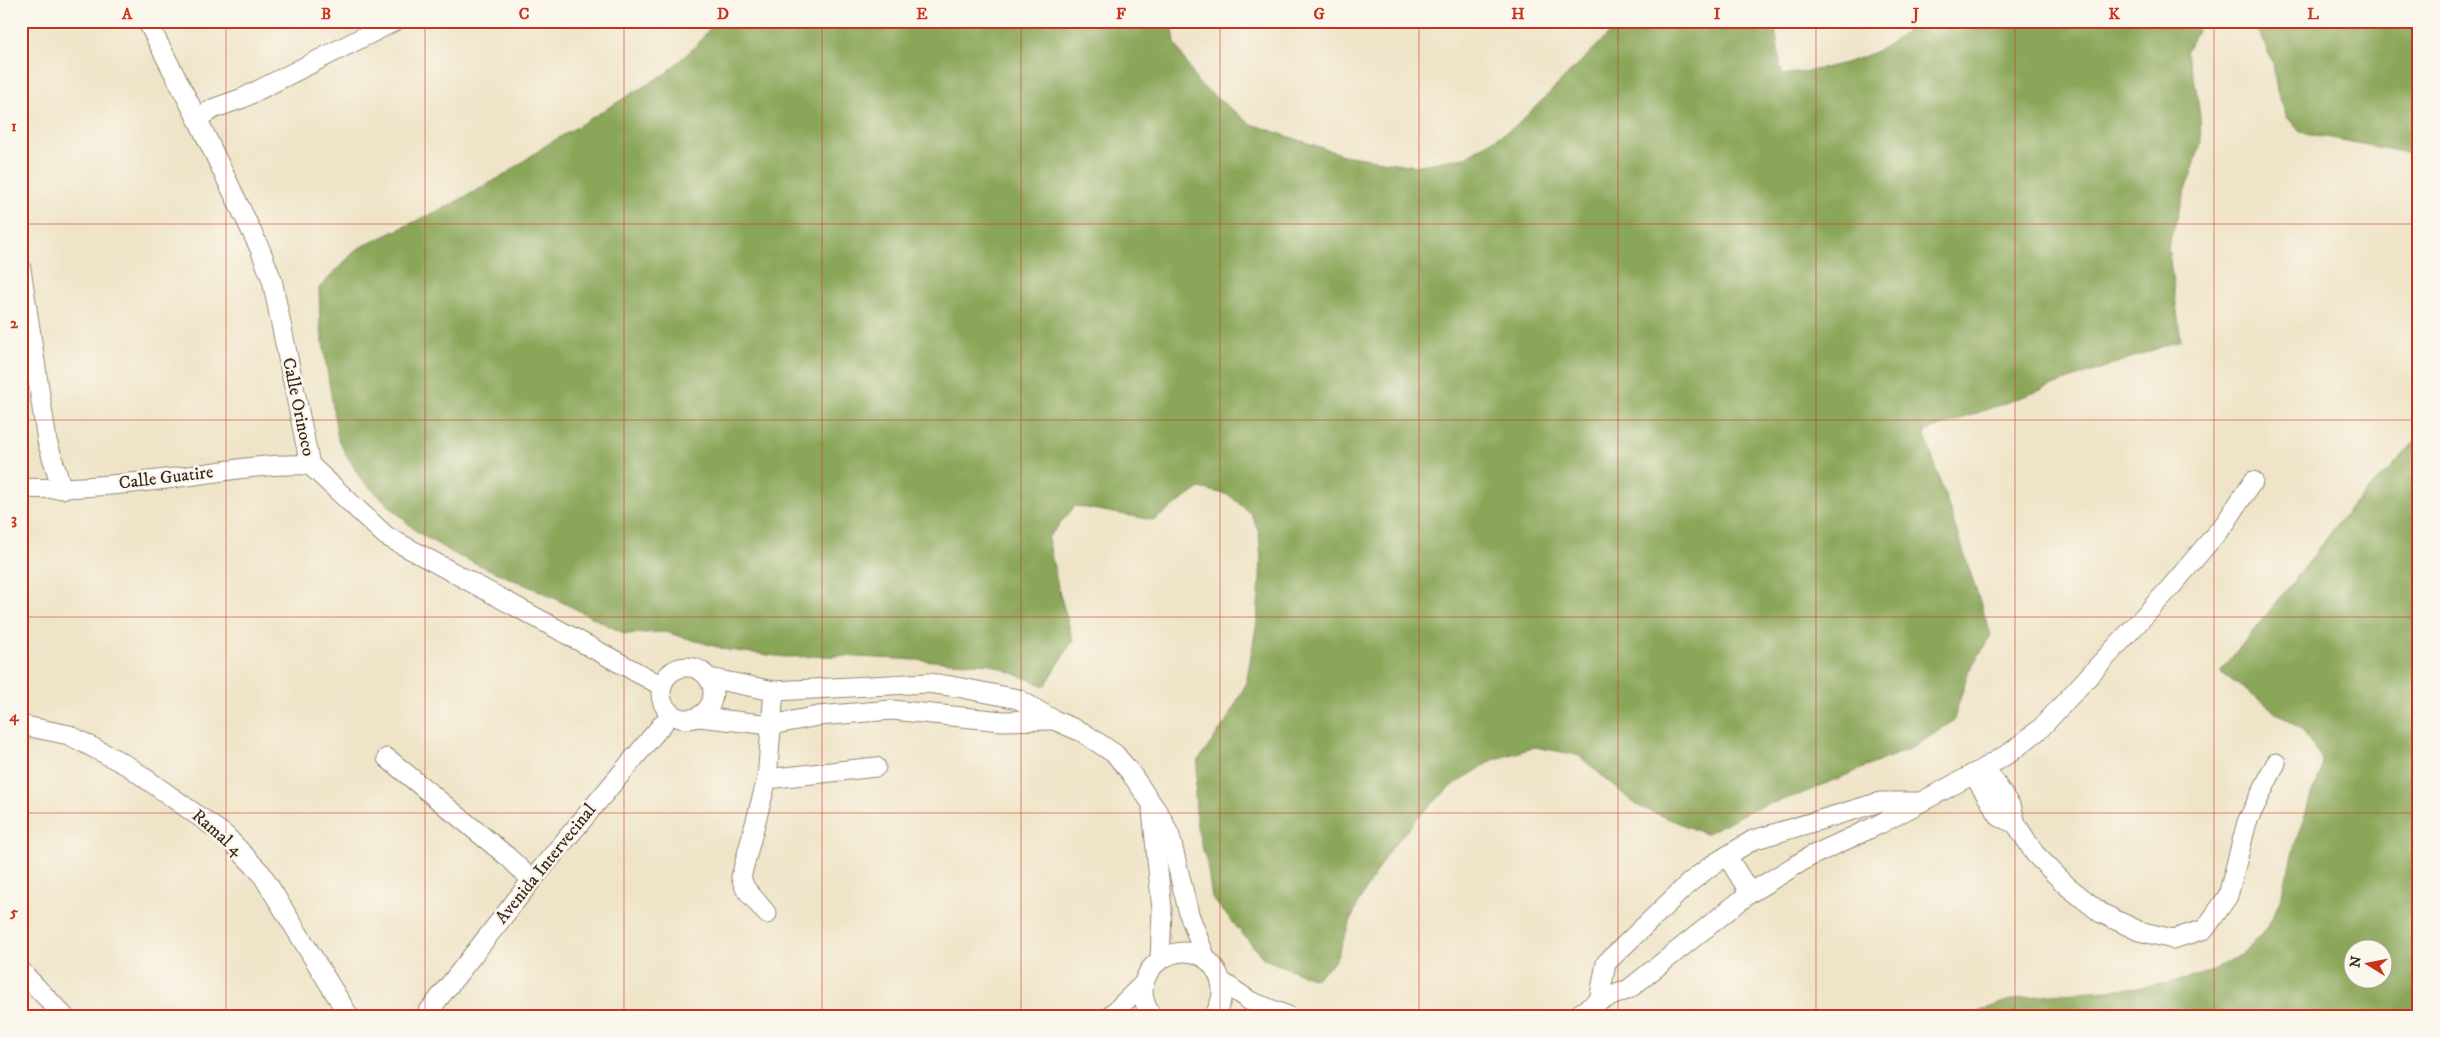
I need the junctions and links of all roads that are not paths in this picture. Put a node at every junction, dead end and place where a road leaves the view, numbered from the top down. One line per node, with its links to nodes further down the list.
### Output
1 (147, 21): 3 (street, Calle Orinoco)
2 (394, 21): 3 (street)
3 (197, 118): 5 (street, Calle Orinoco)
4 (21, 269): 8 (street)
5 (310, 464): 8 (street, Calle Guatire); 10 (street, Calle Orinoco)
6 (2252, 481): 22 (street)
7 (21, 488): 8 (street, Calle Guatire)
8 (62, 489)
9 (709, 678): 10 (street); 12 (street); 14 (street)
10 (662, 686): 13 (street)
11 (957, 687): 12 (street); 15 (street); 16 (street)
12 (774, 690): 18 (street)
13 (671, 714): 14 (street); 27 (street, Avenida Intervecinal)
14 (699, 717): 18 (street)
15 (954, 717): 16 (street); 18 (street)
16 (1054, 720): 25 (street)
17 (21, 725): 37 (street, Ramal 4)
18 (771, 725): 23 (street)
19 (387, 758): 27 (street)
20 (2276, 763): 22 (street)
21 (876, 767): 23 (street)
22 (1979, 771): 24 (street)
23 (767, 779): 29 (street)
24 (1919, 802): 26 (street); 28 (street)
25 (1151, 804): 30 (street); 31 (street)
26 (1728, 856): 28 (street); 35 (street)
27 (532, 880): 38 (street, Avenida Intervecinal)
28 (1750, 893): 35 (street)
29 (767, 914)
30 (1206, 959): 31 (street); 33 (street)
31 (1160, 960): 34 (street)
32 (21, 971): 36 (street)
33 (1221, 981): 41 (street); 42 (street)
34 (1144, 983): 39 (street); 40 (street)
35 (1599, 1001): 43 (street)
36 (64, 1016)
37 (349, 1016)
38 (425, 1016)
39 (1110, 1016)
40 (1152, 1016)
41 (1214, 1016)
42 (1288, 1016)
43 (1576, 1016)

